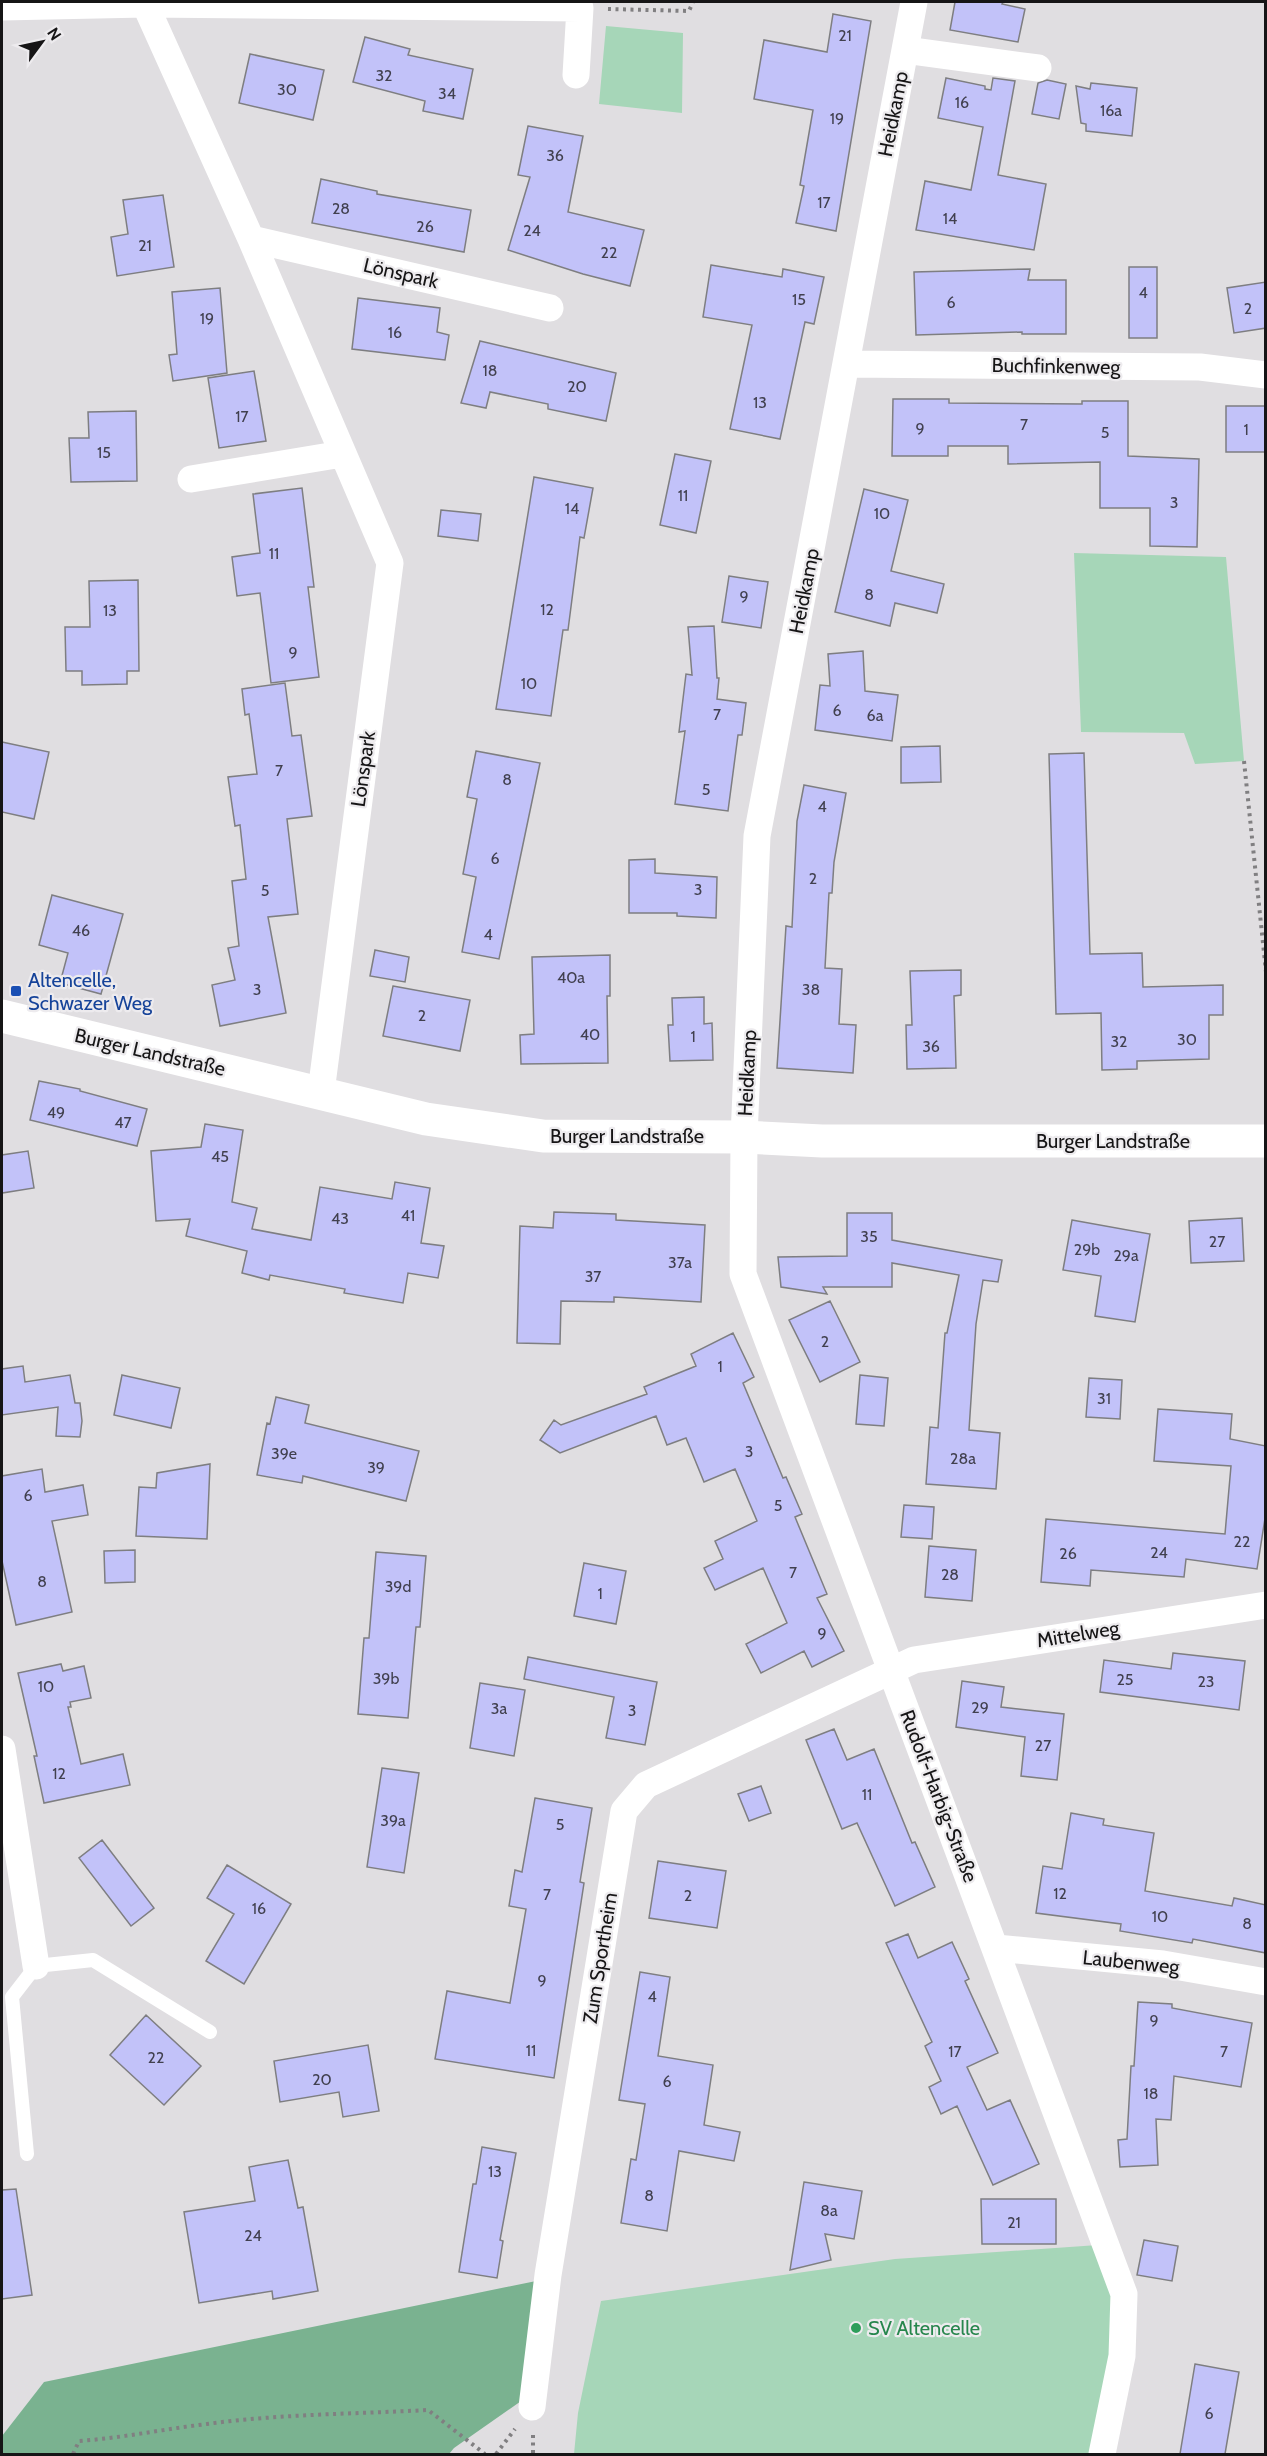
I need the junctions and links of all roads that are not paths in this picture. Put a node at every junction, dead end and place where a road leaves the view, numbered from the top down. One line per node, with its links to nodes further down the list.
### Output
1 (914, 2): 4 (street, Heidkamp)
2 (145, 4): 3 (street); 6 (street); 7 (street, Lönspark)
3 (2, 7)
4 (905, 50): 5 (street, Heidkamp); 9 (street, Heidkamp)
5 (1038, 68)
6 (576, 75)
7 (251, 239): 8 (street, Lönspark); 11 (street, Lönspark)
8 (550, 308)
9 (847, 364): 10 (street, Buchfinkenweg); 15 (street, Heidkamp)
10 (1266, 375)
11 (342, 454): 12 (street); 14 (street, Lönspark)
12 (191, 479)
13 (2, 1016): 14 (street, Burger Landstraße)
14 (321, 1092): 15 (street, Burger Landstraße)
15 (744, 1137): 16 (street, Burger Landstraße); 18 (street, Rudolf-Harbig-Straße)
16 (1266, 1141)
17 (1266, 1605): 18 (street, Mittelweg)
18 (892, 1670): 20 (street, Rudolf-Harbig-Straße); 25 (street, Zum Sportheim)
19 (2, 1749): 21 (street)
20 (996, 1948): 22 (street, Laubenweg); 26 (street, Rudolf-Harbig-Straße)
21 (36, 1966): 23 (lane); 24 (lane)
22 (1266, 1982)
23 (210, 2032)
24 (27, 2154)
25 (532, 2408)
26 (1102, 2454)

